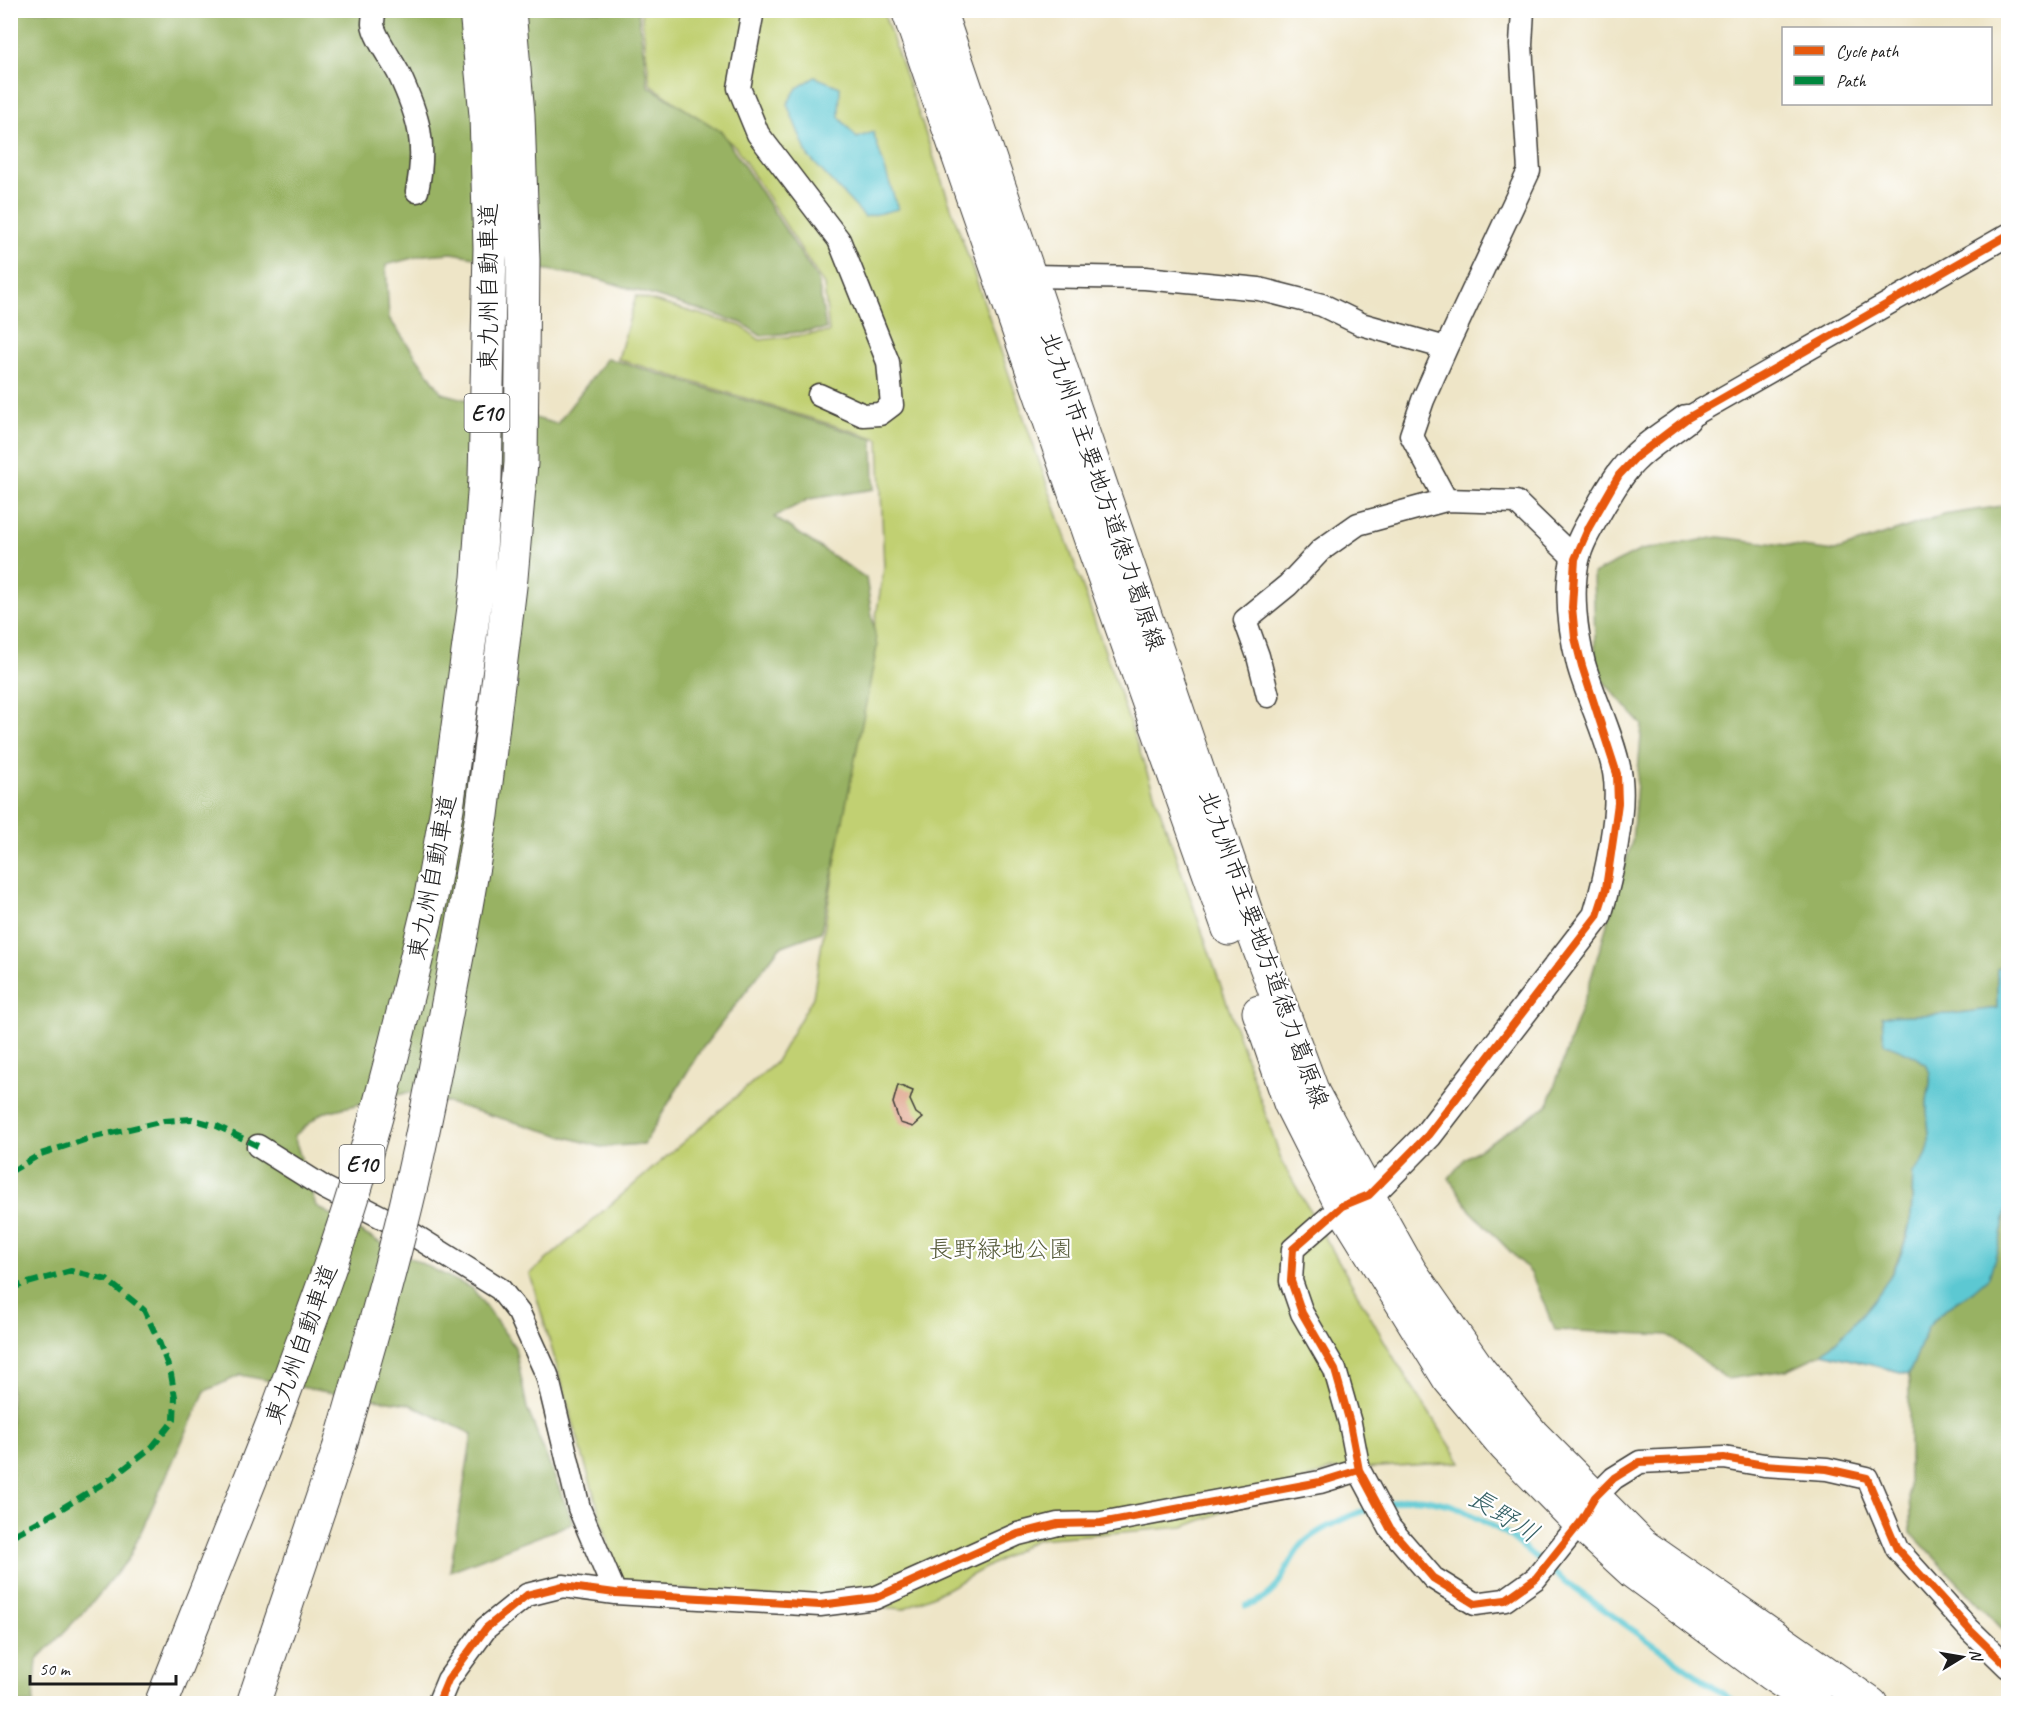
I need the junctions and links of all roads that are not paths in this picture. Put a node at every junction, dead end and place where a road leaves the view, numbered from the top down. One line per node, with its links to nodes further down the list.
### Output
1 (374, 10): 8 (street)
2 (476, 10): 23 (main road, 東九州自動車道 / E10, bridge)
3 (509, 10): 24 (main road, 東九州自動車道 / E10, bridge)
4 (753, 10): 12 (street)
5 (908, 10): 18 (main road, 北九州市主要地方道徳力葛原線)
6 (939, 10): 10 (main road, 北九州市主要地方道徳力葛原線)
7 (1523, 10): 11 (street)
8 (417, 191)
9 (2008, 235): 13 (street)
10 (1030, 276): 11 (street); 18 (main road, 北九州市主要地方道徳力葛原線)
11 (1446, 348): 14 (street)
12 (819, 396)
13 (1686, 419): 15 (street)
14 (1446, 500): 15 (street); 16 (street)
15 (1575, 560): 18 (street)
16 (1268, 696)
17 (258, 1146): 21 (street)
18 (1355, 1201): 19 (street); 20 (main road, 北九州市主要地方道徳力葛原線)
19 (1359, 1470): 20 (street); 21 (street)
20 (1587, 1510): 22 (street); 26 (main road, 北九州市主要地方道徳力葛原線); 27 (main road, 北九州市主要地方道徳力葛原線)
21 (615, 1593): 25 (street)
22 (2008, 1667)
23 (161, 1704)
24 (253, 1704)
25 (438, 1704)
26 (1816, 1704)
27 (1871, 1704)

